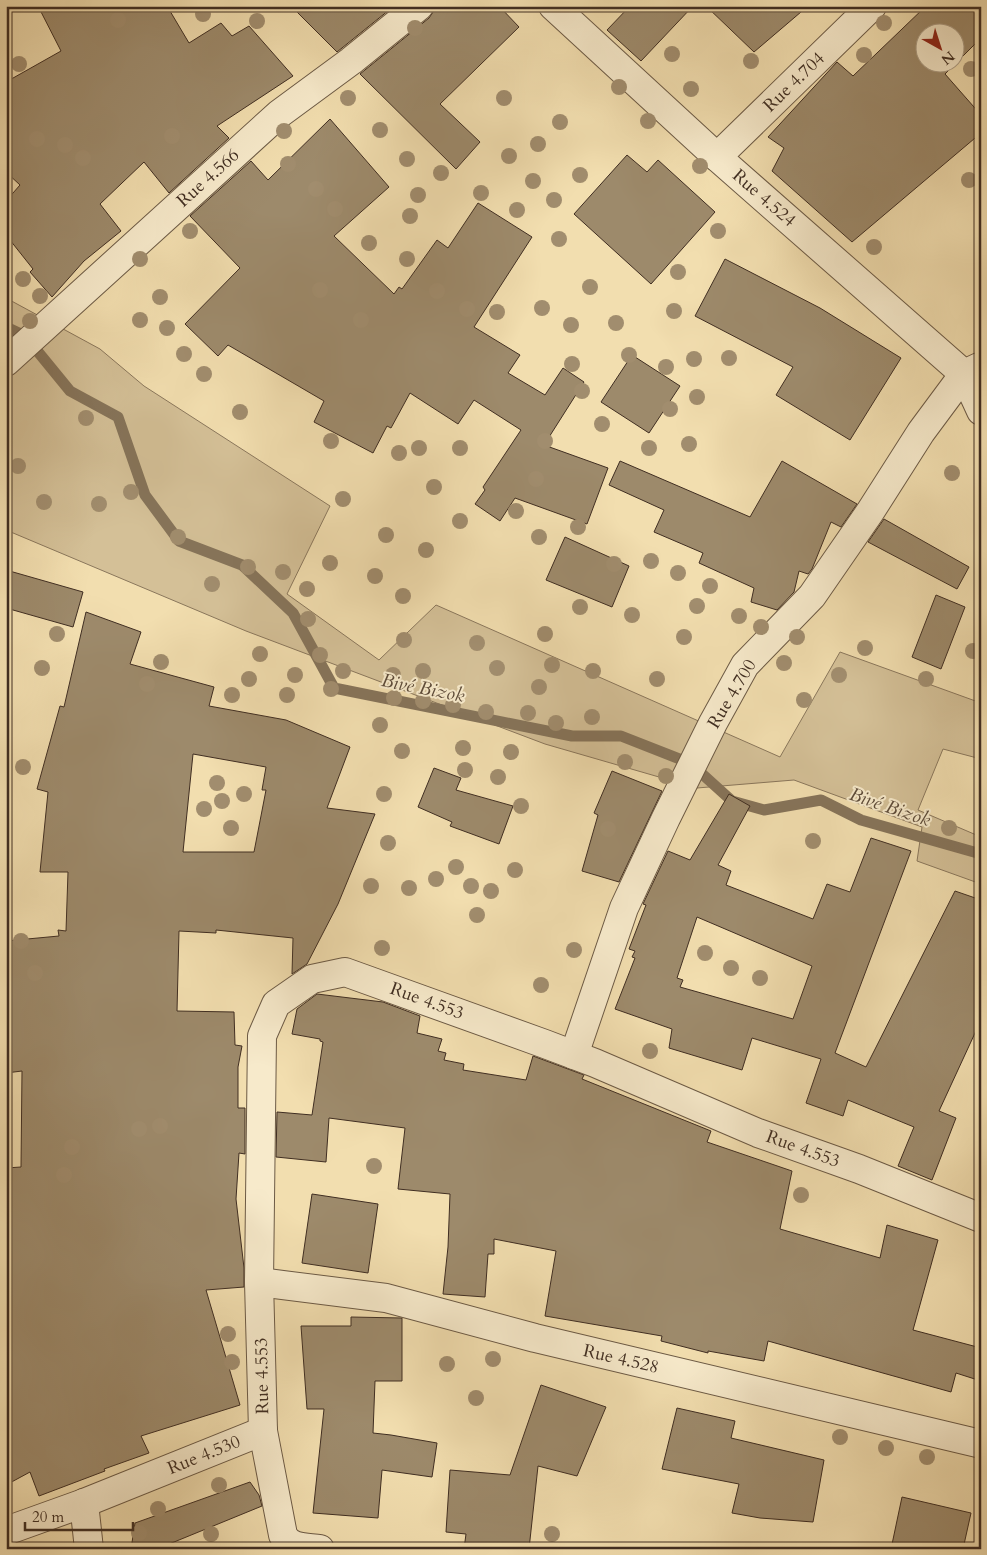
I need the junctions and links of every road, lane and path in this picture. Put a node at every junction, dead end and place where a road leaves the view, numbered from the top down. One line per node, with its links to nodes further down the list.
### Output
1 (419, 6): 5 (street, Rue 4.566)
2 (553, 6): 4 (street, Rue 4.524)
3 (872, 6): 4 (street, Rue 4.704)
4 (717, 157): 6 (street, Rue 4.524)
5 (6, 362)
6 (972, 370): 7 (street); 8 (street, Rue 4.700)
7 (981, 411)
8 (574, 1055): 9 (street, Rue 4.553); 10 (street, Rue 4.553)
9 (981, 1218)
10 (259, 1282): 11 (street, Rue 4.553); 12 (street, Rue 4.528)
11 (263, 1431): 13 (street, Rue 4.530); 15 (street, Rue 4.530)
12 (981, 1444)
13 (87, 1526): 14 (street, Rue 4.530)
14 (6, 1531)
15 (320, 1549)

